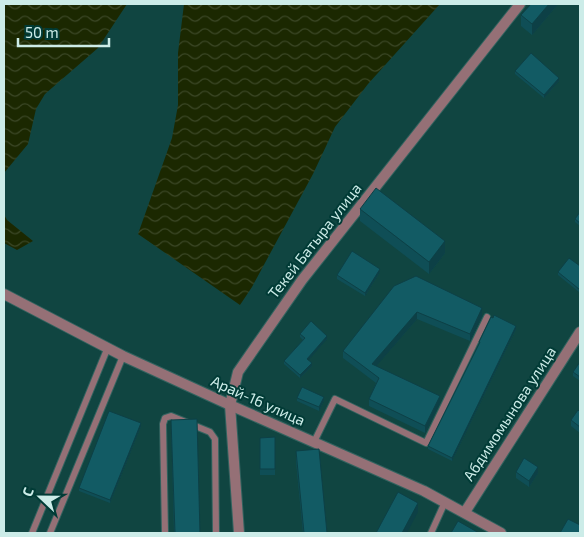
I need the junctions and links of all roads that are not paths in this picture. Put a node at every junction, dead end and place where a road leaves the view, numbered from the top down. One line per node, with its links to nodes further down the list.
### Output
1 (520, 4): 7 (street, Текей Батыра улица)
2 (4, 294): 5 (street, Арай-16 улица)
3 (486, 318): 8 (lane)
4 (580, 332): 10 (street, Абдимомынова улица)
5 (108, 347): 6 (street, Арай-16 улица); 11 (lane)
6 (123, 356): 7 (street, Арай-16 улица); 12 (lane)
7 (230, 405): 8 (street, Арай-16 улица); 15 (street, Текей Батыра улица)
8 (314, 442): 9 (street, Арай-16 улица)
9 (445, 502): 10 (street, Арай-16 улица); 16 (lane)
10 (465, 512): 17 (street, Арай-16 улица)
11 (32, 533)
12 (50, 533)
13 (165, 533): 14 (lane)
14 (216, 533)
15 (239, 533)
16 (431, 533)
17 (501, 533)

